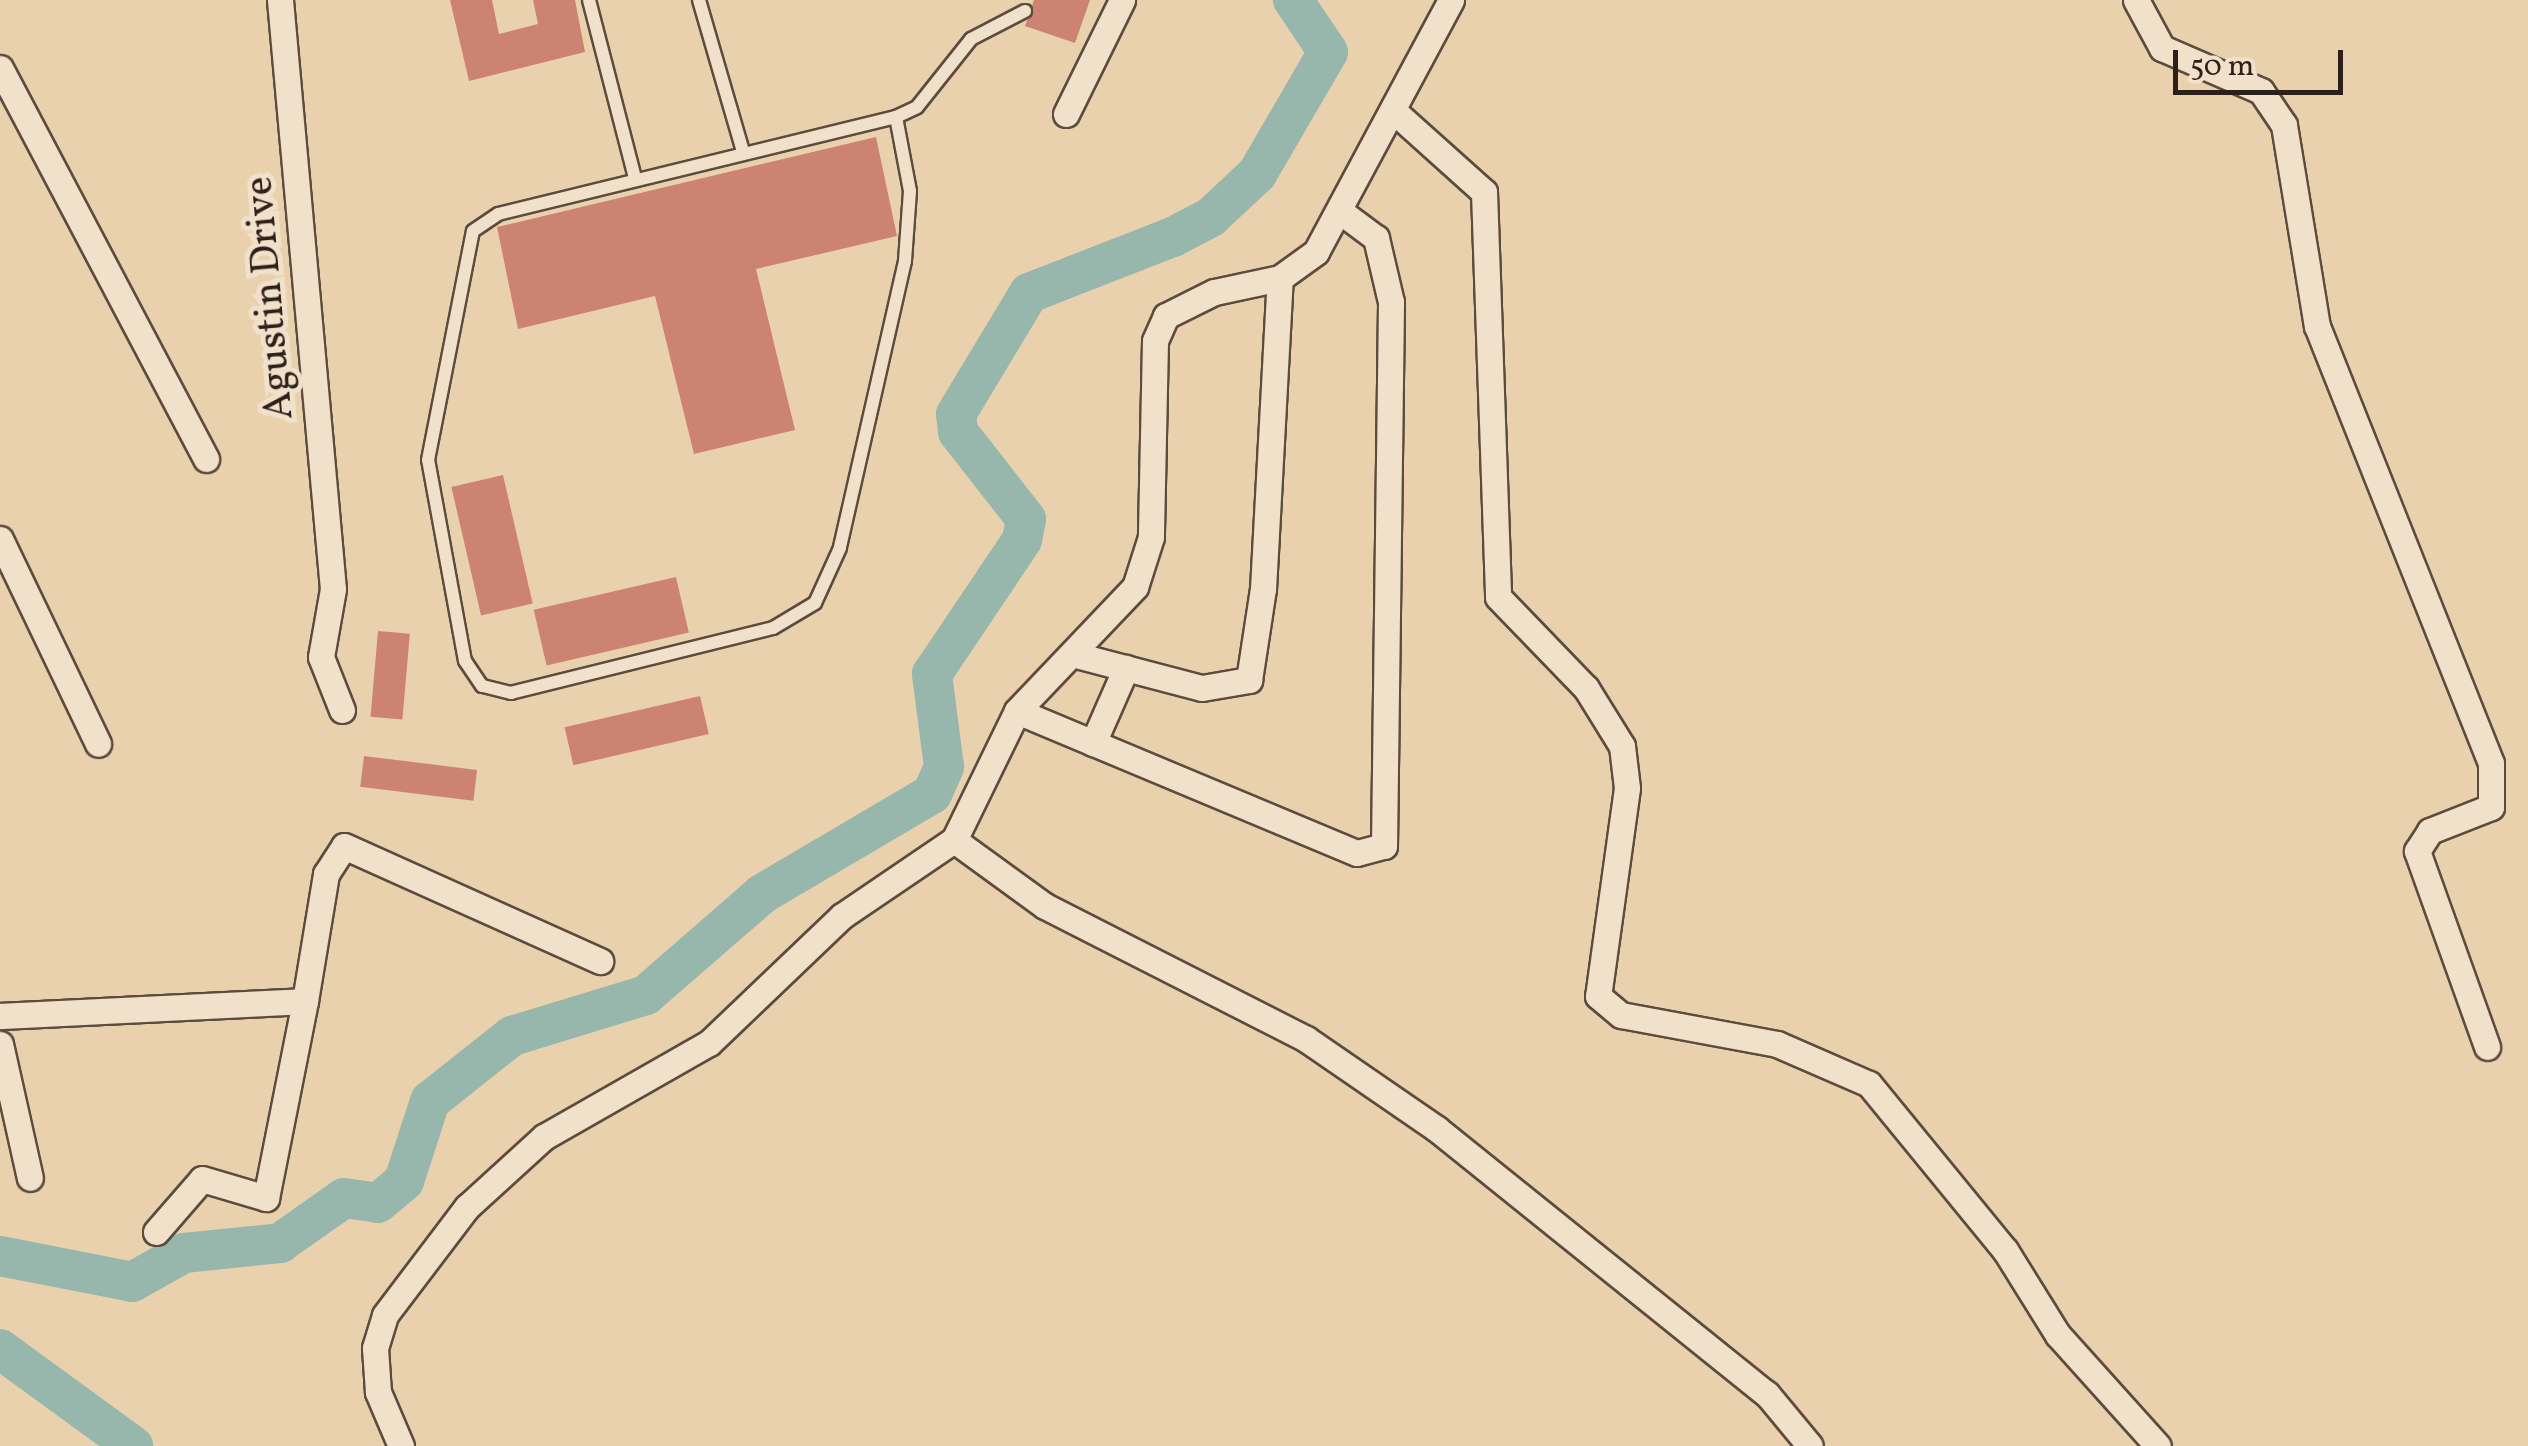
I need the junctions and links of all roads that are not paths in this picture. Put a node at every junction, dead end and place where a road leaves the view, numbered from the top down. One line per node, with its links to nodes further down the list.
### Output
1 (280, 0): 20 (street, Agustin Drive)
2 (589, 0): 13 (lane)
3 (699, 0): 12 (lane)
4 (1122, 0): 9 (street)
5 (1451, 0): 10 (street)
6 (2136, 0): 29 (street)
7 (1025, 11): 11 (lane)
8 (0, 68): 16 (street)
9 (1066, 114)
10 (1397, 114): 14 (street); 34 (street)
11 (896, 117): 12 (lane); 13 (lane)
12 (742, 151): 13 (lane)
13 (634, 178)
14 (1342, 212): 15 (street); 22 (street)
15 (1280, 278): 18 (street); 19 (street)
16 (206, 458)
17 (0, 538): 23 (street)
18 (1072, 654): 19 (street); 21 (street)
19 (1126, 668): 22 (street)
20 (342, 710)
21 (1017, 711): 22 (street); 24 (street)
22 (1093, 743)
23 (98, 744)
24 (954, 840): 32 (street); 33 (street)
25 (600, 960): 26 (street)
26 (305, 1001): 27 (street); 31 (street)
27 (0, 1016)
28 (0, 1044): 30 (street)
29 (2487, 1047)
30 (30, 1178)
31 (156, 1232)
32 (401, 1446)
33 (1810, 1446)
34 (2158, 1446)

